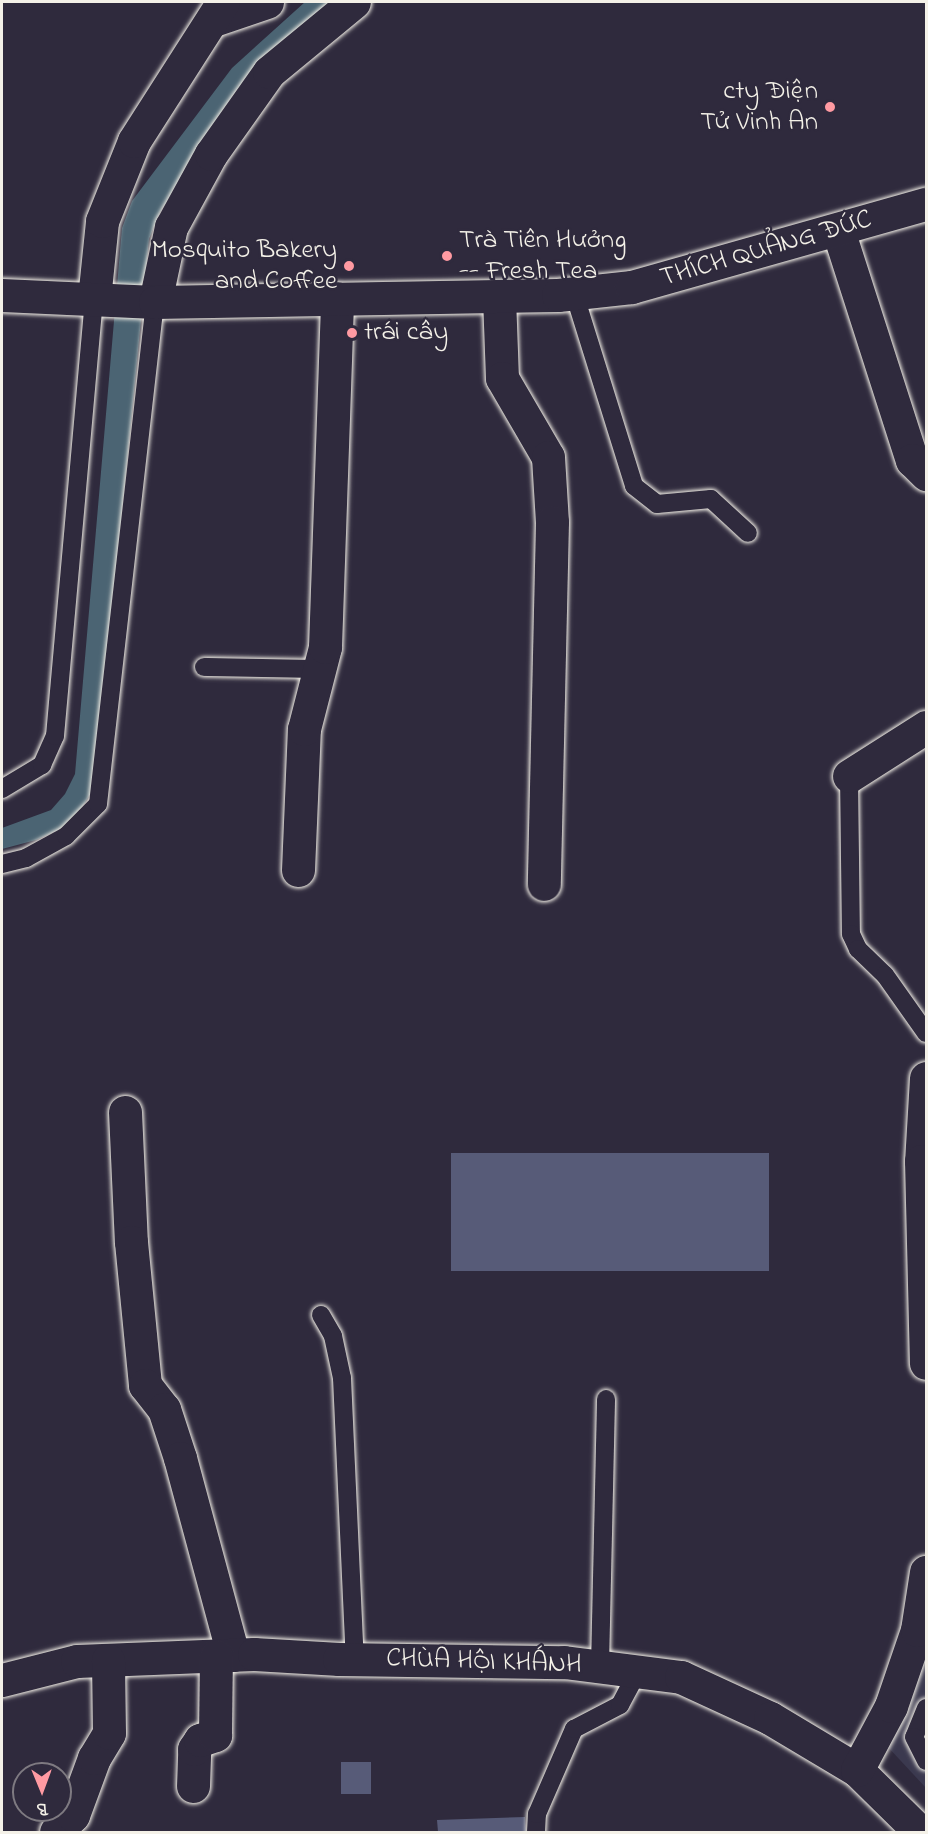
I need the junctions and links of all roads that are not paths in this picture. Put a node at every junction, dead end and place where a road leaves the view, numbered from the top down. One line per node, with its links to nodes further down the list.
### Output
1 (267, 2): 3 (street)
2 (354, 2): 11 (street)
3 (218, 11): 10 (street)
4 (927, 204): 5 (street, THÍCH QUẢNG ĐỨC)
5 (838, 230): 6 (street, THÍCH QUẢNG ĐỨC); 12 (street)
6 (574, 293): 8 (street, THÍCH QUẢNG ĐỨC); 13 (lane)
7 (2, 295): 10 (street, THÍCH QUẢNG ĐỨC)
8 (499, 297): 9 (street, THÍCH QUẢNG ĐỨC); 21 (street)
9 (337, 298): 11 (street, THÍCH QUẢNG ĐỨC); 15 (street)
10 (98, 299): 11 (street, THÍCH QUẢNG ĐỨC); 18 (lane)
11 (151, 302): 19 (lane)
12 (927, 474)
13 (748, 533)
14 (204, 667): 15 (lane)
15 (320, 669): 20 (street)
16 (927, 727): 17 (street)
17 (849, 776): 22 (lane)
18 (2, 789)
19 (2, 864)
20 (298, 870)
21 (544, 884)
22 (927, 1033)
23 (927, 1078): 26 (street)
24 (125, 1112): 29 (street)
25 (321, 1315): 30 (lane)
26 (927, 1363)
27 (606, 1399): 32 (lane)
28 (927, 1572): 37 (street)
29 (224, 1655): 30 (street, CHÙA HỘI KHÁNH); 31 (street, CHÙA HỘI KHÁNH); 38 (street)
30 (355, 1659): 32 (street, CHÙA HỘI KHÁNH)
31 (108, 1660): 34 (street, CHÙA HỘI KHÁNH); 39 (street)
32 (600, 1666): 33 (street, CHÙA HỘI KHÁNH)
33 (638, 1671): 37 (street, CHÙA HỘI KHÁNH); 40 (lane)
34 (2, 1680)
35 (927, 1708): 36 (lane)
36 (927, 1761)
37 (857, 1770): 41 (street, CHÙA HỘI KHÁNH)
38 (193, 1786)
39 (56, 1833)
40 (536, 1833)
41 (920, 1833)

